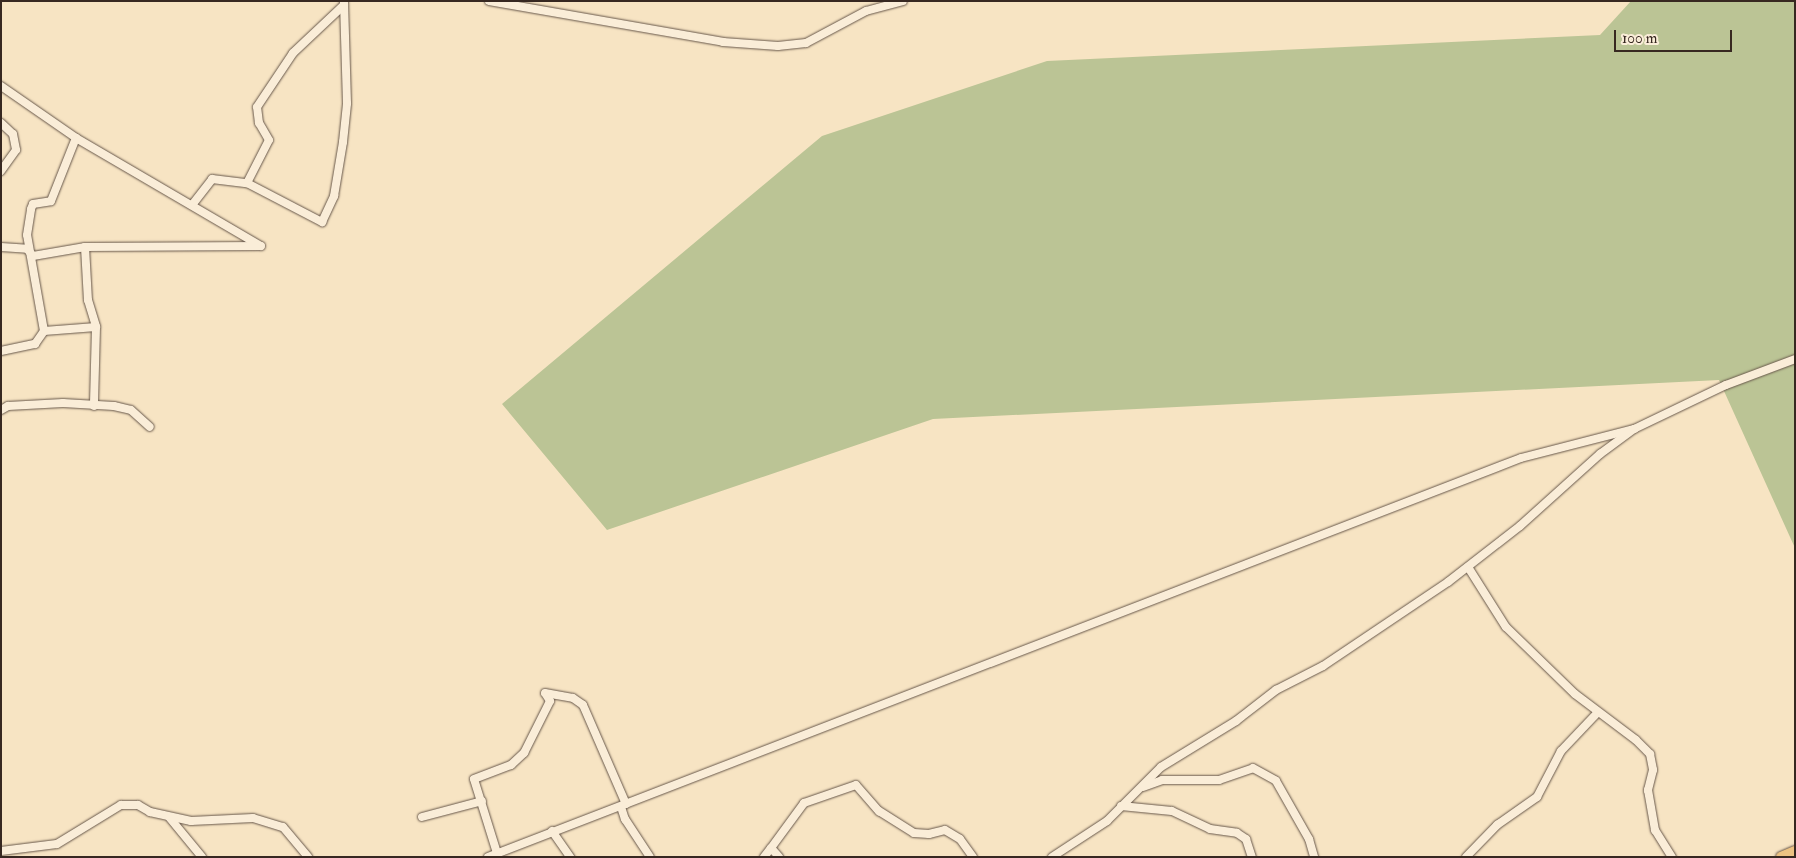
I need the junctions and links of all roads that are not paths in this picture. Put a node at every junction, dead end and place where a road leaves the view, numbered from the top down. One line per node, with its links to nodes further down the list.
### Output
1 (489, 1): 2 (street)
2 (903, 1)
3 (344, 3): 8 (street); 8 (street)
4 (1, 86): 6 (street)
5 (1, 123): 7 (street)
6 (76, 138): 9 (street); 12 (street)
7 (1, 171)
8 (247, 183): 9 (street)
9 (192, 205): 11 (street)
10 (1, 247): 12 (street)
11 (85, 248): 12 (street); 13 (street)
12 (33, 256): 14 (street)
13 (96, 327): 14 (street); 17 (street)
14 (44, 331): 15 (street)
15 (1, 351)
16 (1795, 359): 20 (street)
17 (94, 406): 18 (street); 19 (street)
18 (1, 410)
19 (150, 427)
20 (1634, 429): 21 (street); 25 (street)
21 (1468, 567): 22 (street); 23 (street)
22 (1597, 713): 45 (street); 46 (street)
23 (1139, 788): 26 (street); 44 (street)
24 (482, 801): 25 (street); 28 (street); 33 (street)
25 (623, 806): 29 (street); 38 (street)
26 (1121, 806): 42 (street); 43 (street)
27 (169, 817): 31 (street); 34 (street); 35 (street)
28 (422, 817)
29 (552, 831): 33 (street); 37 (street)
30 (771, 848): 39 (street); 40 (street); 41 (street)
31 (1, 851)
32 (1795, 851): 47 (main road)
33 (497, 853): 36 (street)
34 (202, 857)
35 (308, 857)
36 (488, 857)
37 (570, 857)
38 (650, 857)
39 (764, 857)
40 (779, 857)
41 (973, 857)
42 (1052, 857)
43 (1252, 857)
44 (1314, 857)
45 (1466, 857)
46 (1672, 857)
47 (1781, 857)

